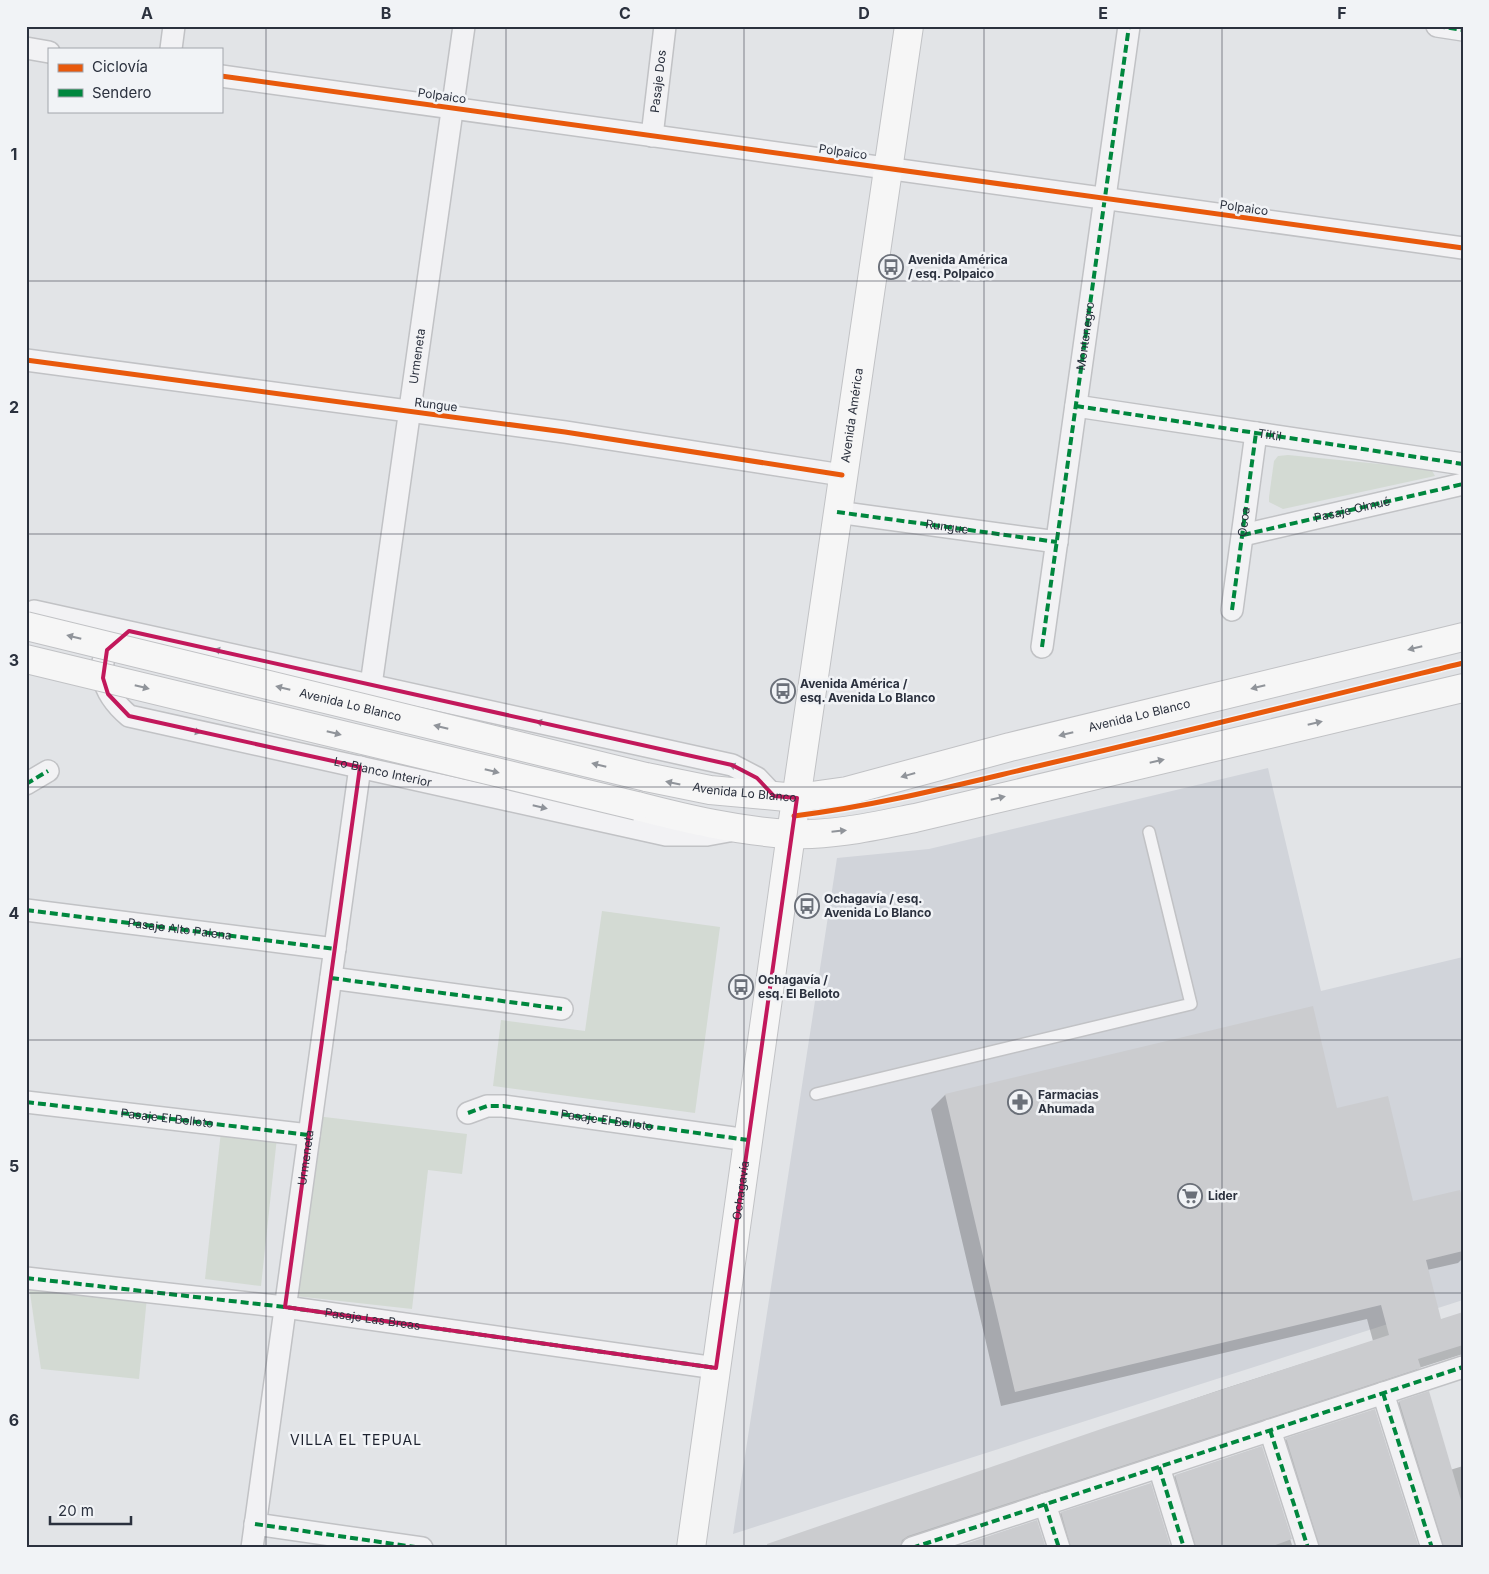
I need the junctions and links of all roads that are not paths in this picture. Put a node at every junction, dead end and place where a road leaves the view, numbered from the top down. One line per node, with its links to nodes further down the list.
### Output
1 (174, 26): 9 (street)
2 (464, 26): 12 (street, Urmeneta)
3 (665, 26): 13 (street, Pasaje Dos)
4 (909, 26): 14 (main road, Avenida América)
5 (1129, 26): 15 (street, Montenegro)
6 (1437, 26): 7 (street)
7 (1463, 30)
8 (26, 48): 10 (street)
9 (171, 48)
10 (48, 52)
11 (222, 76): 12 (street, Polpaico)
12 (453, 108): 13 (street, Polpaico); 19 (street, Urmeneta)
13 (652, 136): 14 (street, Polpaico)
14 (887, 168): 15 (street, Polpaico); 22 (main road, Avenida América)
15 (1106, 199): 16 (street, Polpaico); 18 (street, Montenegro)
16 (1463, 248)
17 (26, 360): 19 (street, Rungue)
18 (1076, 406): 20 (street, Tiltil); 26 (street, Montenegro)
19 (410, 412): 22 (street, Rungue); 33 (street, Urmeneta)
20 (1256, 433): 21 (street, Tiltil); 25 (street, Ocoa)
21 (1463, 464)
22 (842, 475): 24 (main road, Avenida América)
23 (1463, 484): 25 (street, Pasaje Olmué)
24 (837, 512): 26 (street, Rungue); 38 (main road, Avenida América)
25 (1242, 534): 27 (street, Ocoa)
26 (1057, 542): 31 (street, Montenegro)
27 (1232, 610)
28 (30, 618): 29 (street); 38 (main road, Avenida Lo Blanco, one-way to 28, bridge)
29 (129, 631): 33 (street, one-way to 29); 35 (street, Lo Blanco Interior, one-way to 35)
30 (1463, 637): 38 (main road, Avenida Lo Blanco, one-way to 38)
31 (1042, 647)
32 (26, 659): 39 (main road, one-way to 39, bridge)
33 (371, 685): 38 (street, one-way to 33)
34 (1463, 688): 41 (main road, one-way to 34)
35 (360, 768): 39 (street, Lo Blanco Interior, one-way to 39); 43 (street, Urmeneta)
36 (48, 771): 37 (street)
37 (26, 784)
38 (785, 797): 41 (main road, Avenida América)
39 (741, 828): 41 (main road)
40 (1149, 832): 46 (lane)
41 (791, 834): 50 (main road, Ochagavía)
42 (26, 910): 43 (street, Pasaje Alto Palena)
43 (335, 948): 44 (street, Urmeneta)
44 (331, 978): 45 (street); 49 (street, Urmeneta)
45 (562, 1009)
46 (816, 1094)
47 (26, 1102): 49 (street, Pasaje El Belloto)
48 (468, 1113): 50 (street, Pasaje El Belloto)
49 (309, 1135): 52 (street, Urmeneta)
50 (748, 1140): 54 (main road, Ochagavía)
51 (26, 1278): 52 (street, Pasaje Las Breas)
52 (285, 1307): 54 (street, Pasaje Las Breas); 59 (street, Urmeneta)
53 (1463, 1367): 55 (street)
54 (716, 1368): 63 (main road, Ochagavía)
55 (1383, 1394): 56 (street); 68 (street)
56 (1270, 1430): 57 (street); 67 (street)
57 (1159, 1467): 58 (street); 66 (street)
58 (1045, 1504): 60 (street); 65 (street)
59 (255, 1524): 61 (street, Urmeneta); 62 (street)
60 (935, 1544): 64 (street)
61 (252, 1548)
62 (422, 1548)
63 (691, 1548)
64 (912, 1548)
65 (1058, 1548)
66 (1184, 1548)
67 (1308, 1548)
68 (1432, 1548)

